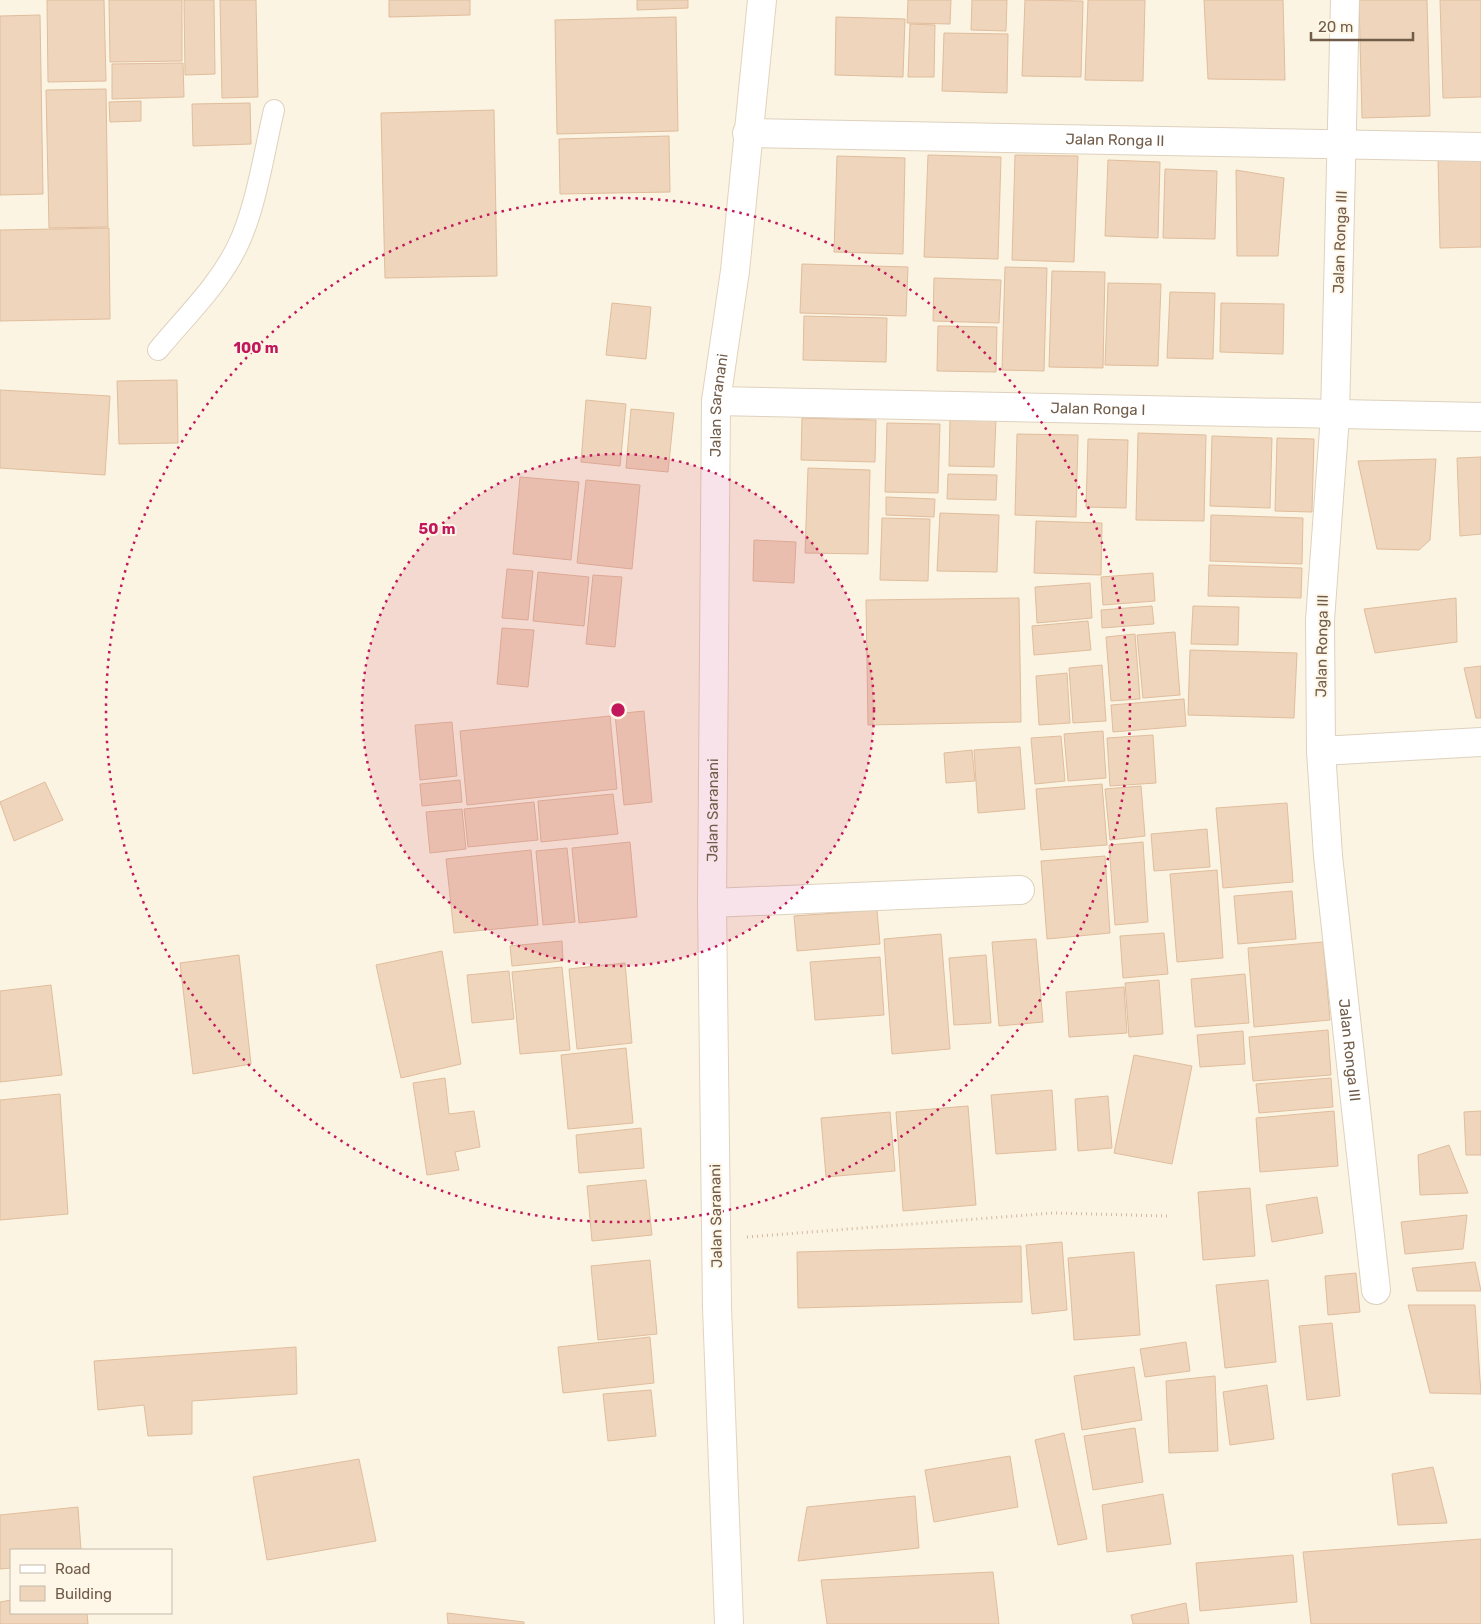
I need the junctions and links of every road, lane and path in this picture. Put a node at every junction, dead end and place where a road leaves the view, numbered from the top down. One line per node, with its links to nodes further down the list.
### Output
1 (762, 0): 4 (street, Jalan Saranani)
2 (1345, 0): 5 (street, Jalan Ronga III)
3 (274, 110): 7 (lane)
4 (747, 133): 5 (street, Jalan Ronga II); 8 (street, Jalan Saranani)
5 (1342, 143): 6 (street, Jalan Ronga II); 9 (street, Jalan Ronga III)
6 (1481, 147)
7 (158, 350)
8 (716, 400): 9 (street, Jalan Ronga I); 14 (street, Jalan Saranani)
9 (1335, 416): 10 (street, Jalan Ronga I); 12 (street, Jalan Ronga III)
10 (1481, 417)
11 (1481, 742): 12 (street)
12 (1321, 751): 17 (street, Jalan Ronga III)
13 (1020, 890): 14 (street)
14 (712, 903): 16 (street, Jalan Saranani)
15 (1170, 1216): 16 (path)
16 (717, 1240): 18 (street, Jalan Saranani)
17 (1376, 1290)
18 (728, 1624)

